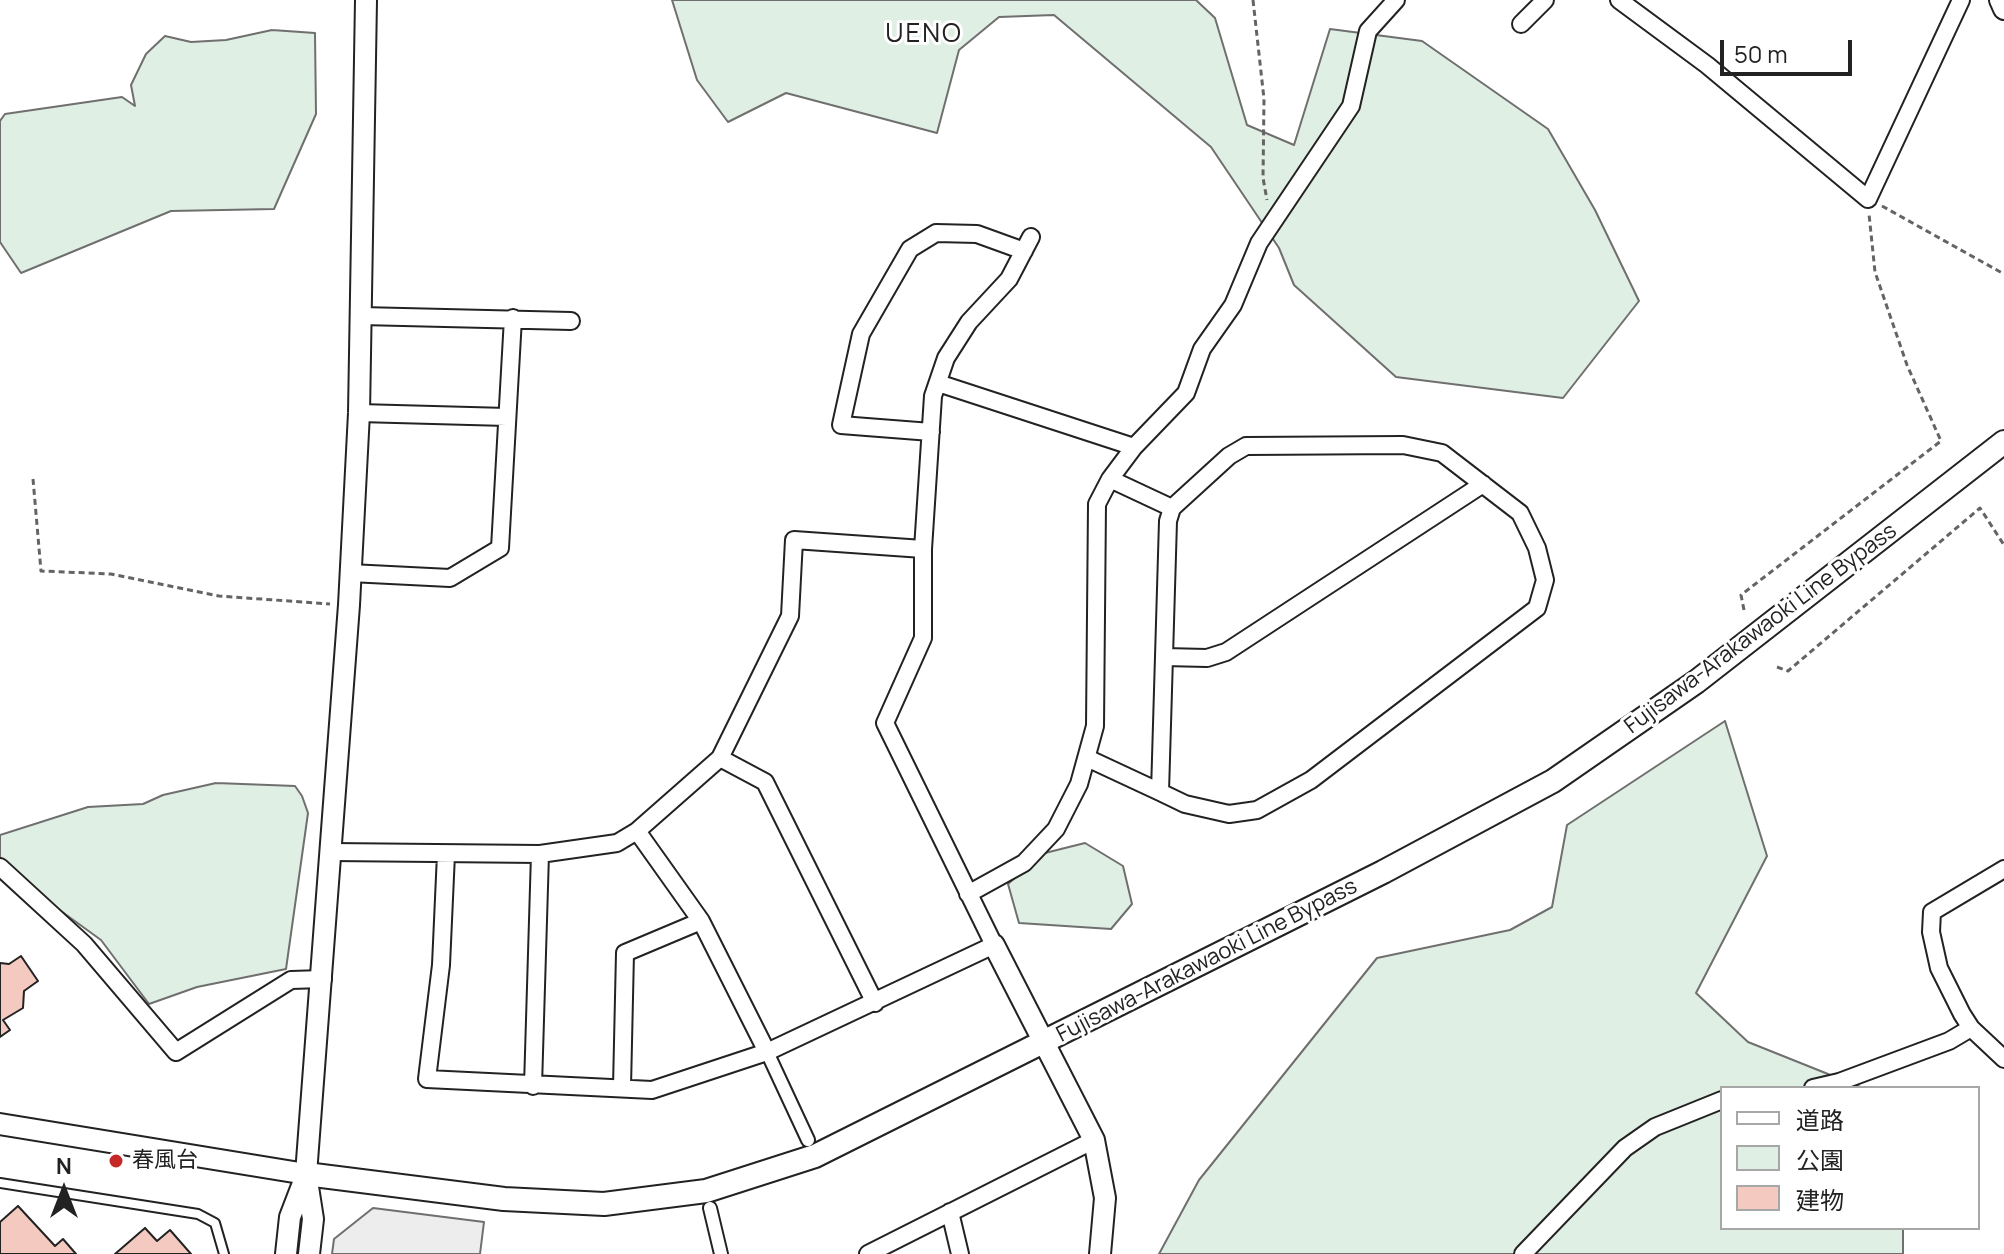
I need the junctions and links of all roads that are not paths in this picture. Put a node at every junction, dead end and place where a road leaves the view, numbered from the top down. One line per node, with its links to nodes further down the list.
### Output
1 (366, 0): 9 (street)
2 (1396, 0): 17 (street)
3 (1545, 0): 8 (street)
4 (1619, 0): 5 (street)
5 (1961, 0)
6 (2000, 0): 7 (street)
7 (2004, 9)
8 (1521, 24)
9 (361, 316): 10 (street); 13 (street)
10 (513, 318): 11 (street); 14 (street)
11 (571, 321)
12 (938, 383): 15 (street); 15 (street); 17 (street)
13 (359, 413): 14 (street); 22 (street)
14 (507, 417): 22 (street)
15 (931, 432): 21 (street)
16 (2004, 442): 39 (main road, Fujisawa-Arakawaoki Line Bypass)
17 (1134, 447): 18 (street)
18 (1110, 479): 20 (street); 25 (street)
19 (1483, 484): 20 (street); 23 (street); 26 (street)
20 (1172, 508): 23 (street)
21 (923, 549): 24 (street); 33 (street)
22 (350, 573): 28 (street)
23 (1164, 657): 26 (street)
24 (720, 758): 27 (street); 37 (street)
25 (1087, 758): 26 (street); 33 (street)
26 (1160, 792)
27 (637, 831): 30 (street); 34 (street)
28 (331, 852): 29 (street); 36 (street)
29 (446, 854): 30 (street); 42 (street)
30 (540, 854): 42 (street)
31 (0, 867): 36 (street)
32 (2004, 869): 38 (street)
33 (968, 894): 35 (street)
34 (701, 921): 40 (street); 44 (street)
35 (994, 945): 37 (street); 39 (street)
36 (323, 979): 49 (street)
37 (875, 1003): 40 (street)
38 (1971, 1028): 41 (street); 43 (street)
39 (1044, 1043): 48 (street); 49 (main road, Fujisawa-Arakawaoki Line Bypass)
40 (767, 1052): 44 (street); 47 (street)
41 (2004, 1059)
42 (533, 1086): 44 (street)
43 (1822, 1086)
44 (622, 1087)
45 (1720, 1101): 60 (street)
46 (0, 1124): 49 (street)
47 (808, 1140)
48 (1094, 1140): 52 (street); 59 (street)
49 (306, 1174): 54 (street); 55 (street)
50 (0, 1183): 53 (lane)
51 (710, 1208): 56 (street)
52 (950, 1212): 57 (street); 58 (street)
53 (224, 1254)
54 (286, 1254)
55 (309, 1254)
56 (721, 1254)
57 (868, 1254)
58 (960, 1254)
59 (1100, 1254)
60 (1523, 1254)

